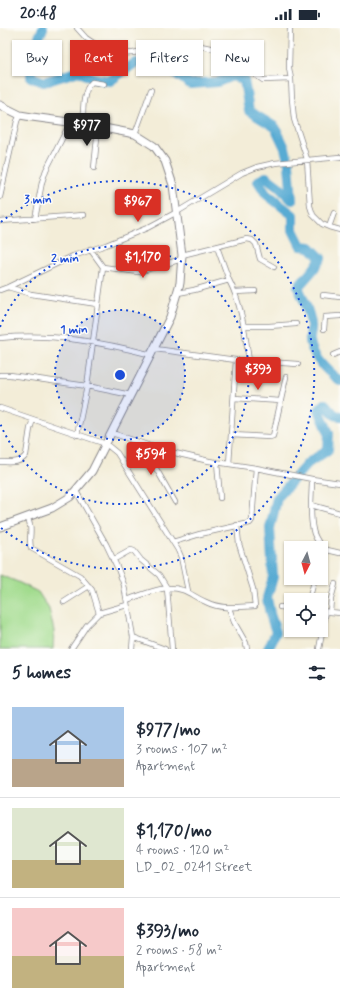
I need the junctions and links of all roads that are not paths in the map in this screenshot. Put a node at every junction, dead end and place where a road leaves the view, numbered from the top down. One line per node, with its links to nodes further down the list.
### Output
1 (77, 28): 3 (street)
2 (290, 28): 3 (street)
3 (291, 79): 13 (street)
4 (104, 84): 9 (street)
5 (151, 90): 11 (street)
6 (0, 105): 7 (main road)
7 (20, 115): 8 (main road); 15 (street)
8 (70, 123): 9 (main road); 19 (street)
9 (83, 124): 10 (main road)
10 (98, 128): 11 (main road); 14 (street)
11 (135, 134): 16 (main road)
12 (340, 157): 13 (street)
13 (307, 159): 16 (street); 21 (street)
14 (94, 168)
15 (0, 197)
16 (177, 212): 24 (street); 25 (main road)
17 (334, 213): 21 (street)
18 (84, 215): 19 (street)
19 (35, 219): 20 (street)
20 (0, 221)
21 (329, 227): 22 (street)
22 (340, 230)
23 (217, 247): 25 (street); 27 (street); 28 (street)
24 (90, 249): 26 (street); 29 (street)
25 (182, 257): 26 (street); 33 (main road)
26 (103, 267): 36 (street)
27 (274, 267)
28 (228, 280): 32 (street); 33 (street)
29 (8, 288): 30 (street); 36 (street)
30 (0, 290)
31 (255, 291): 32 (street)
32 (235, 292): 39 (street)
33 (178, 293): 43 (main road)
34 (323, 295): 35 (street)
35 (340, 297)
36 (97, 304): 42 (street)
37 (340, 316): 40 (street)
38 (296, 324): 39 (street)
39 (244, 326): 47 (street)
40 (324, 329)
41 (0, 338): 42 (street)
42 (94, 342): 43 (street); 51 (street)
43 (153, 352): 46 (street); 52 (main road)
44 (340, 352): 45 (street)
45 (333, 355)
46 (236, 360): 47 (street); 53 (street)
47 (249, 361): 48 (street)
48 (298, 364)
49 (0, 375): 51 (street)
50 (286, 377): 54 (street)
51 (87, 386): 52 (street); 58 (street)
52 (131, 395): 57 (main road)
53 (234, 398): 54 (street); 59 (street)
54 (281, 401): 59 (street)
55 (0, 408): 56 (street)
56 (33, 419): 58 (street); 62 (street)
57 (112, 434): 60 (street); 61 (main road)
58 (77, 435): 61 (street)
59 (231, 435): 64 (street)
60 (138, 443): 63 (street); 70 (street)
61 (106, 444): 68 (main road); 77 (street)
62 (0, 462)
63 (217, 462): 64 (street); 69 (street)
64 (229, 464): 65 (street)
65 (256, 468): 66 (street); 74 (street)
66 (312, 479): 67 (street); 71 (street)
67 (340, 483)
68 (76, 491): 73 (main road); 80 (street)
69 (220, 498)
70 (175, 502)
71 (312, 505): 72 (street); 76 (street)
72 (340, 513)
73 (27, 517): 75 (main road); 82 (street)
74 (237, 525): 77 (street); 90 (street)
75 (0, 527)
76 (317, 541)
77 (173, 542): 84 (street)
78 (328, 550): 79 (street)
79 (340, 553)
80 (113, 560): 83 (street); 86 (street)
81 (335, 584): 89 (street)
82 (89, 586): 85 (street); 92 (street)
83 (167, 588): 84 (street); 86 (street); 99 (street)
84 (188, 591): 90 (street)
85 (64, 602)
86 (127, 603): 92 (street); 94 (street)
87 (280, 607): 88 (street)
88 (284, 607)
89 (328, 607)
90 (229, 608): 100 (street)
91 (328, 612): 93 (street)
92 (99, 613): 96 (street)
93 (340, 613)
94 (133, 637): 97 (street); 98 (street)
95 (321, 637): 101 (street)
96 (71, 649)
97 (132, 649)
98 (165, 649)
99 (172, 649)
100 (247, 649)
101 (318, 649)

